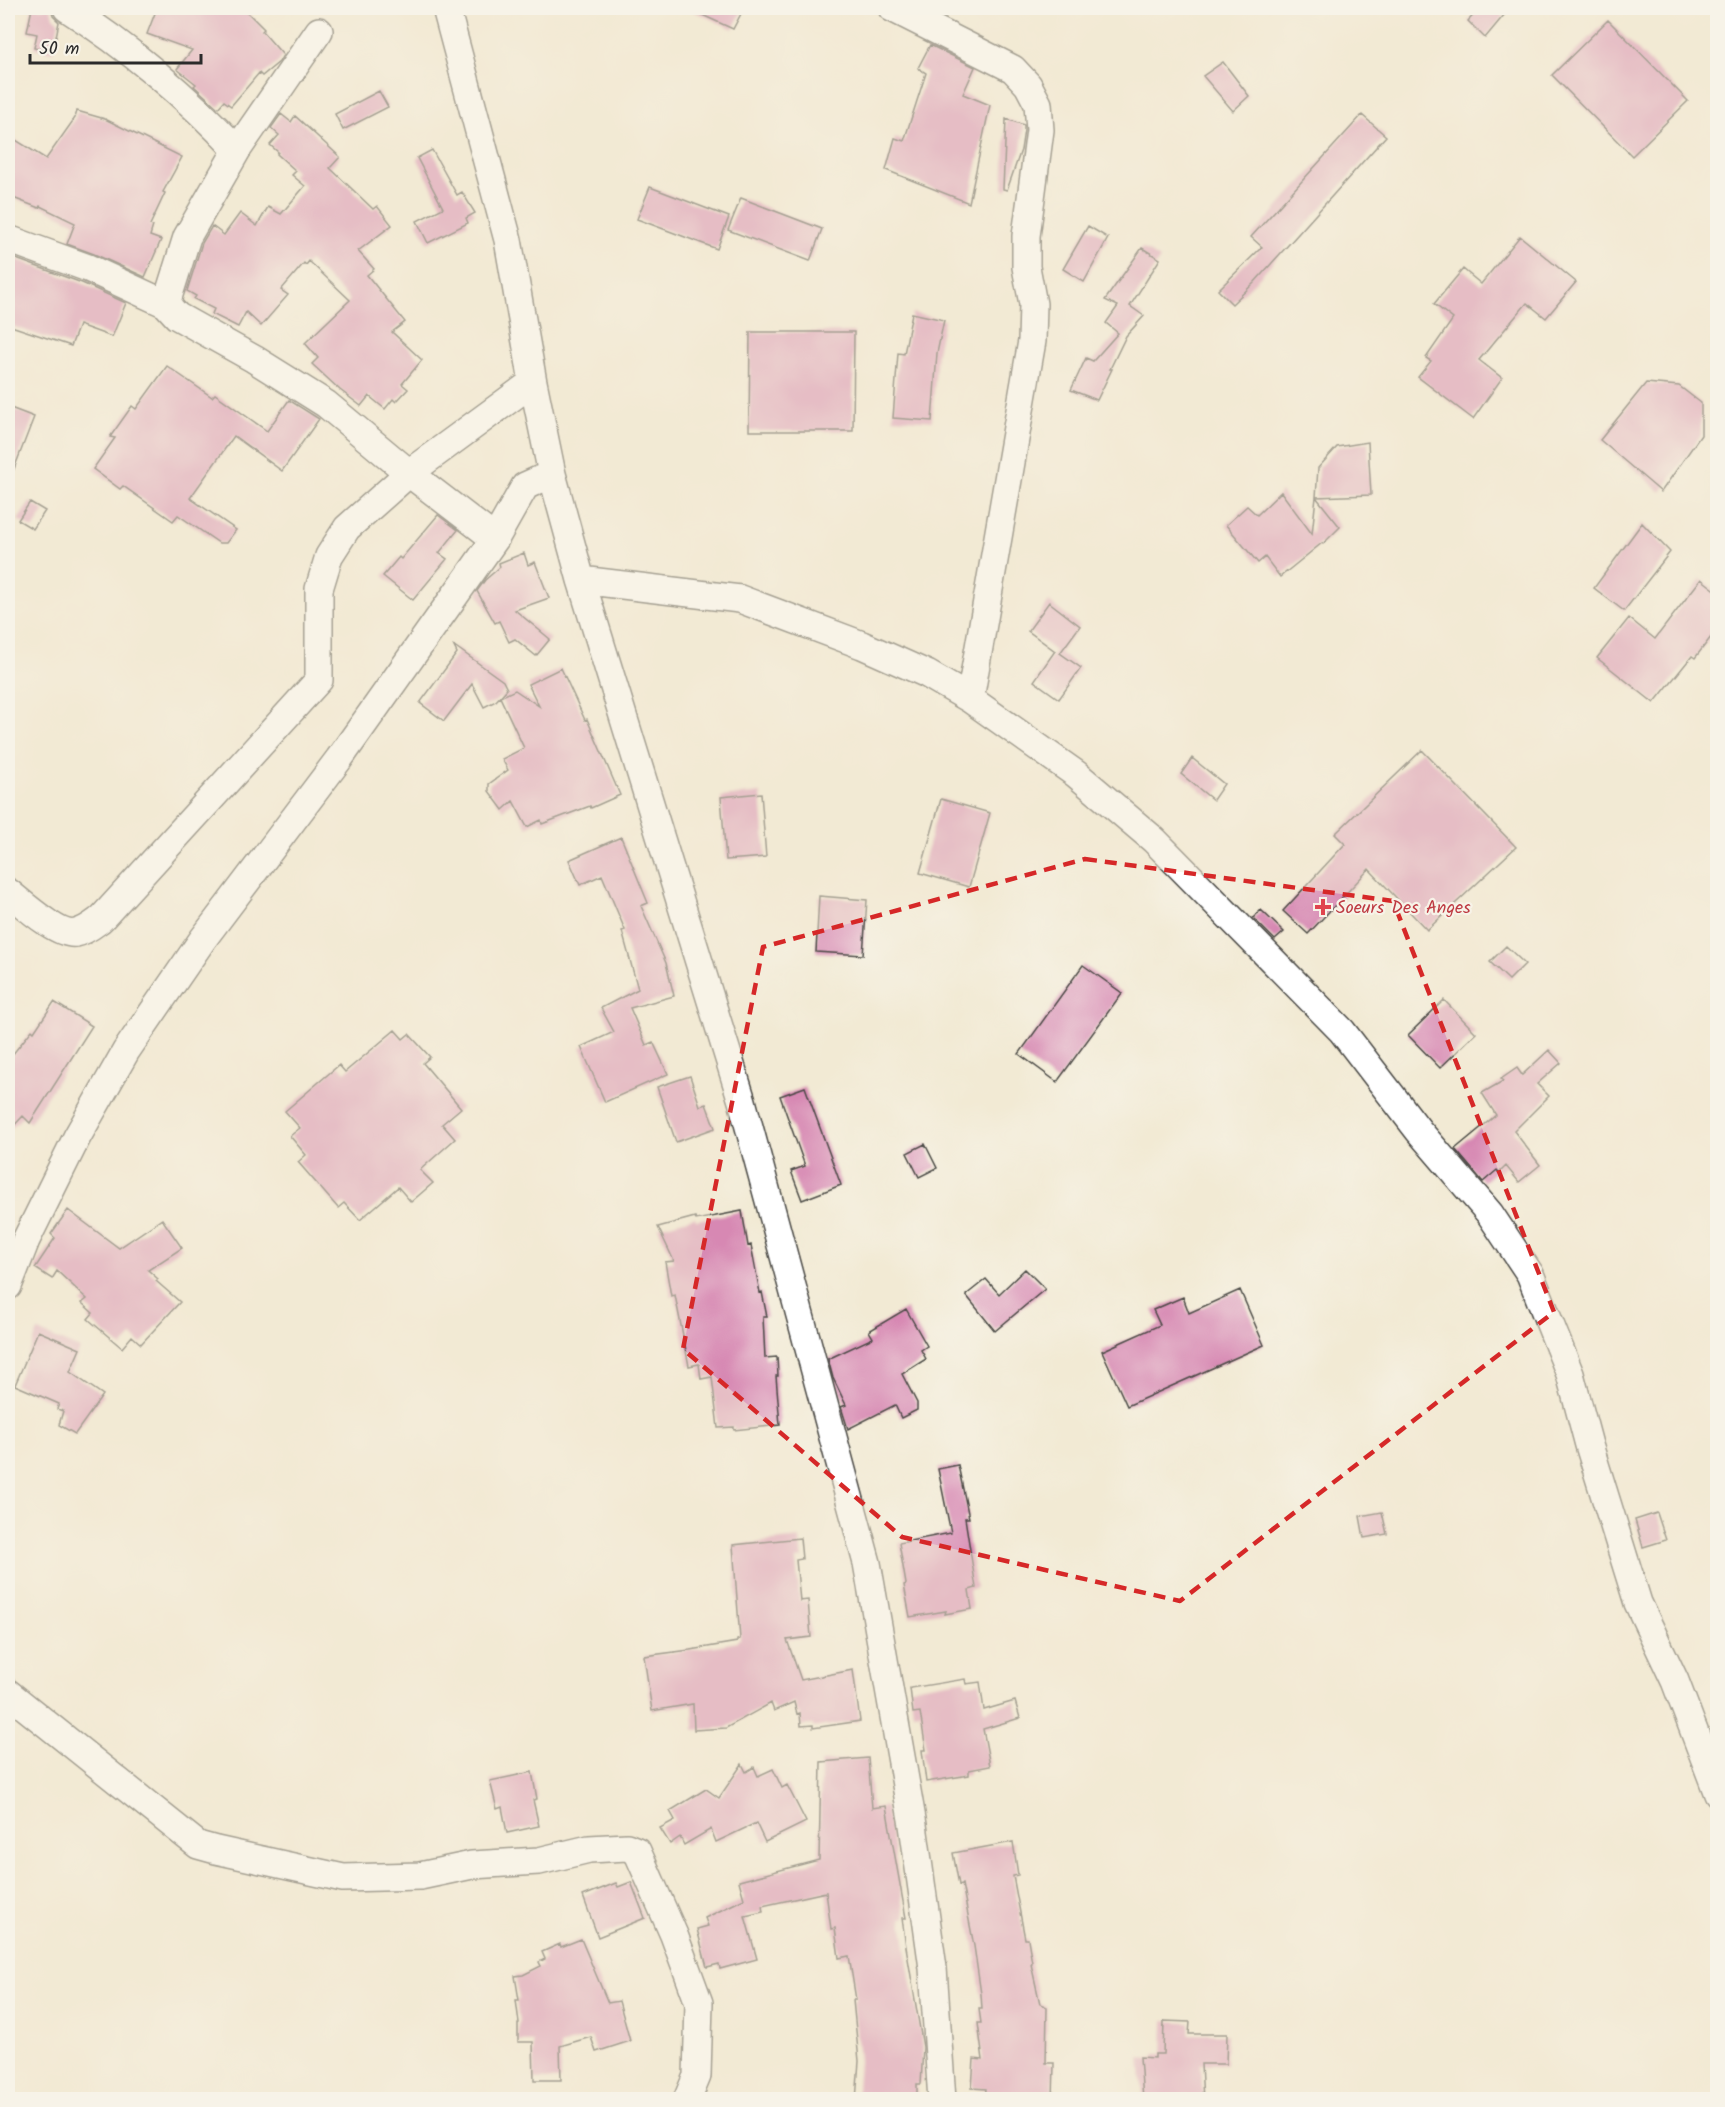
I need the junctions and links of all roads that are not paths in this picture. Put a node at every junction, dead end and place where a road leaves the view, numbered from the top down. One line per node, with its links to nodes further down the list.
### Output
1 (68, 8): 5 (street)
2 (446, 8): 8 (street)
3 (892, 8): 13 (street)
4 (319, 31): 5 (street)
5 (237, 150): 7 (street)
6 (8, 239): 7 (street)
7 (166, 304): 9 (street)
8 (533, 382): 9 (street); 10 (street)
9 (409, 473): 11 (street); 14 (street)
10 (552, 474): 11 (street); 12 (street)
11 (495, 539): 15 (street)
12 (581, 580): 13 (street); 19 (street)
13 (970, 699): 17 (street)
14 (8, 892)
15 (8, 1286)
16 (8, 1693): 18 (street)
17 (1718, 1794)
18 (687, 2100)
19 (942, 2100)

